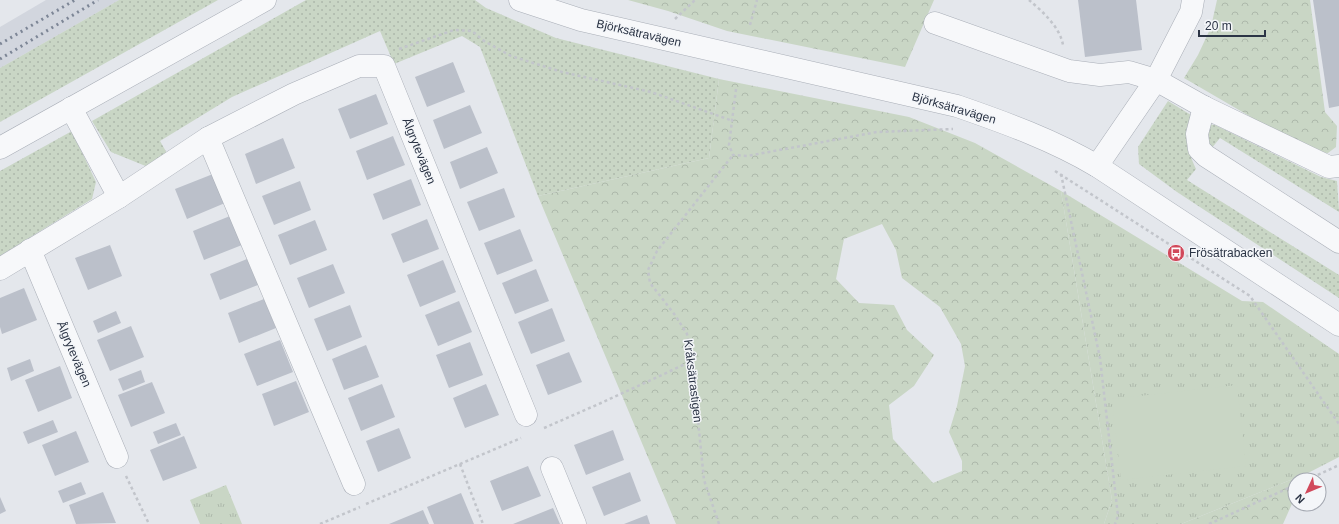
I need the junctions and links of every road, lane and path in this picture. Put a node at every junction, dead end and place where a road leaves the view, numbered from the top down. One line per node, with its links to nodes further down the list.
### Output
1 (265, 0): 13 (street)
2 (522, 0): 19 (street, Björksätravägen)
3 (757, 0): 7 (path)
4 (1028, 0): 9 (path)
5 (1193, 0): 10 (street)
6 (935, 23): 9 (street)
7 (750, 25)
8 (384, 66): 14 (path); 16 (street); 29 (street, Ålgrytevägen)
9 (1069, 71): 10 (street)
10 (1156, 80): 12 (street); 19 (street)
11 (736, 89): 14 (path)
12 (1204, 107): 20 (street); 24 (street)
13 (71, 108): 17 (street); 23 (street)
14 (733, 121): 18 (path)
15 (957, 129): 18 (path)
16 (208, 138): 23 (street); 37 (street)
17 (0, 148)
18 (734, 156): 28 (path, Kråksätrastigen)
19 (1097, 166): 27 (street, Björksätravägen)
20 (1339, 166)
21 (1049, 167): 22 (path)
22 (1061, 174): 30 (path); 44 (path)
23 (119, 197): 25 (street)
24 (1339, 242)
25 (30, 250): 26 (street); 32 (street, Ålgrytevägen)
26 (0, 269)
27 (1339, 325)
28 (692, 361): 29 (path); 43 (path, Kråksätrastigen)
29 (532, 423)
30 (1339, 424)
31 (524, 437): 33 (path)
32 (117, 457): 39 (path)
33 (460, 464): 40 (path); 41 (path)
34 (1339, 465): 36 (path)
35 (552, 468): 42 (street)
36 (1324, 472)
37 (354, 484)
38 (1287, 489): 45 (path)
39 (149, 524)
40 (320, 524)
41 (483, 524)
42 (575, 524)
43 (719, 524)
44 (1115, 524)
45 (1209, 524)

